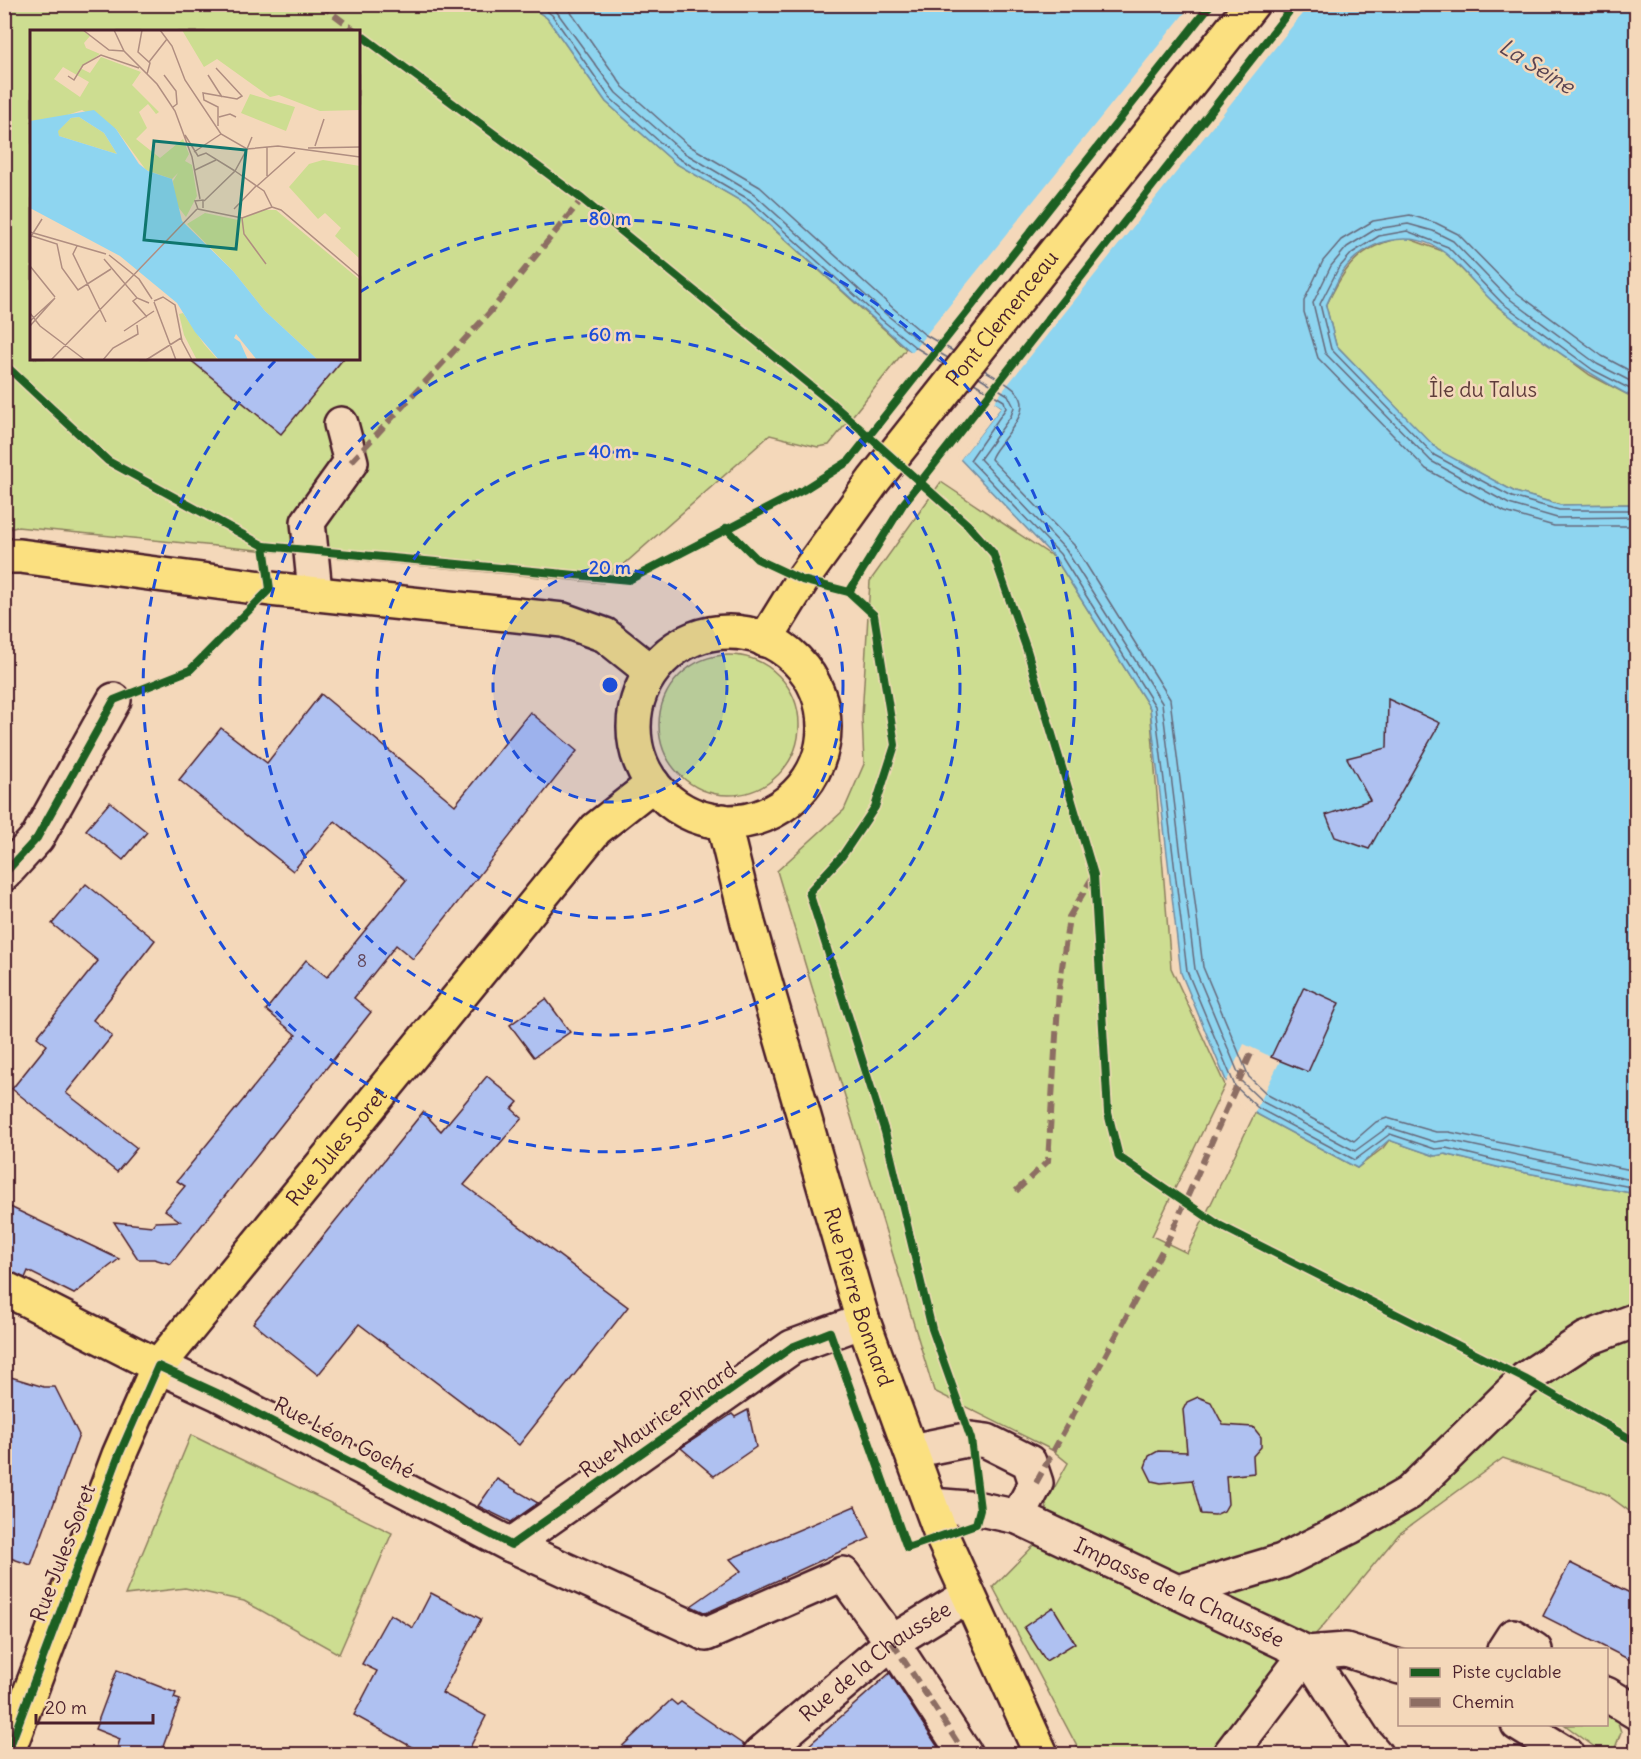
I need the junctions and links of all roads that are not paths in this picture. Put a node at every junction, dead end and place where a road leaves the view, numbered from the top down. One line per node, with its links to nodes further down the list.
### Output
1 (1251, 4): 5 (main road, Pont Clemenceau)
2 (341, 424): 4 (street)
3 (4, 556): 4 (main road)
4 (315, 592): 6 (main road)
5 (765, 640): 6 (main road); 9 (main road)
6 (649, 670): 8 (main road)
7 (114, 700): 10 (street)
8 (653, 784): 9 (main road); 14 (main road, Rue Jules Soret)
9 (723, 821): 13 (main road, Rue Pierre Bonnard)
10 (4, 874)
11 (4, 1288): 14 (main road)
12 (1636, 1320): 19 (street)
13 (863, 1321): 15 (main road, Rue Pierre Bonnard); 18 (street, Rue Maurice Pinard)
14 (158, 1366): 18 (street, Rue Léon Goché); 29 (main road, Rue Jules Soret)
15 (911, 1452): 16 (main road, Rue Pierre Bonnard); 17 (street)
16 (931, 1505): 17 (street, Impasse de la Chaussée); 20 (main road, Rue Pierre Bonnard)
17 (1018, 1517): 19 (street, Impasse de la Chaussée)
18 (511, 1545): 21 (street, Rue Léon Goché)
19 (1178, 1592): 24 (street, Impasse de la Chaussée)
20 (967, 1596): 21 (street, Rue de la Chaussée); 32 (main road, Rue Pierre Bonnard)
21 (892, 1642): 30 (street, Rue de la Chaussée); 31 (street)
22 (1505, 1648): 23 (street)
23 (1532, 1648)
24 (1307, 1653): 25 (street); 33 (street); 34 (street, Impasse de la Chaussée)
25 (1398, 1666)
26 (1608, 1695): 27 (street)
27 (1636, 1712)
28 (1520, 1726): 35 (street)
29 (7, 1755)
30 (760, 1755)
31 (965, 1755)
32 (1041, 1755)
33 (1230, 1755)
34 (1376, 1755)
35 (1567, 1755)

